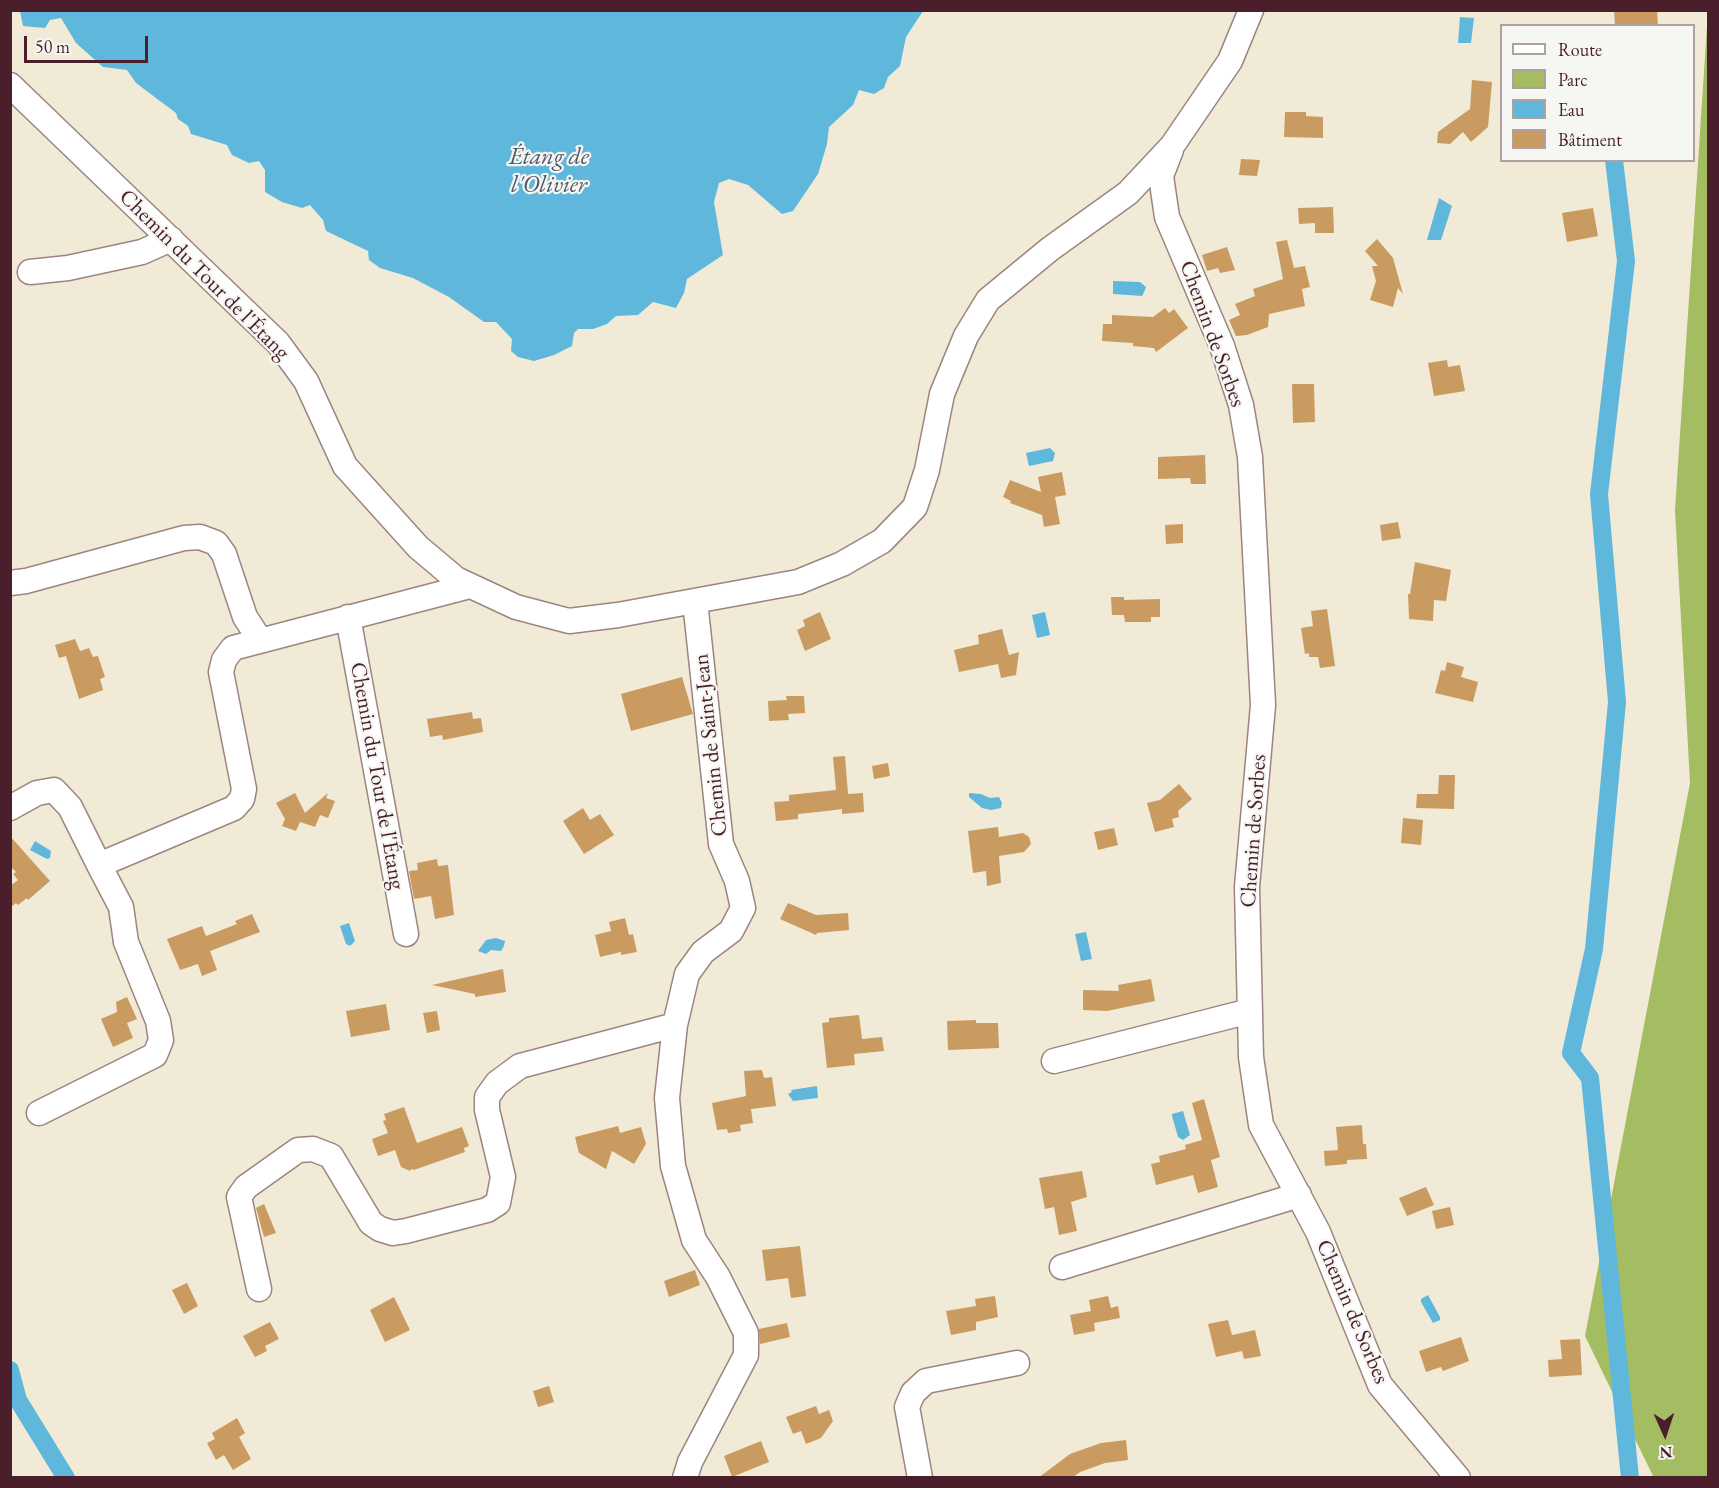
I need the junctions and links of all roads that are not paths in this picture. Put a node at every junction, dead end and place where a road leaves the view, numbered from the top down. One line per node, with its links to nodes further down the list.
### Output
1 (1251, 10): 3 (street, Chemin du Tour de l'Étang)
2 (10, 85): 4 (street, Chemin du Tour de l'Étang)
3 (1172, 146): 8 (street, Chemin du Tour de l'Étang); 14 (street, Chemin de Sorbes)
4 (171, 239): 5 (street); 7 (street, Chemin du Tour de l'Étang)
5 (30, 272)
6 (10, 582): 10 (street)
7 (470, 586): 8 (street, Chemin du Tour de l'Étang); 9 (street)
8 (695, 601): 15 (street, Chemin de Saint-Jean)
9 (348, 617): 10 (street); 13 (street, Chemin du Tour de l'Étang)
10 (260, 640): 12 (street)
11 (10, 808): 12 (street)
12 (99, 865): 17 (street)
13 (406, 934)
14 (1250, 1011): 16 (street); 18 (street, Chemin de Sorbes)
15 (675, 1025): 20 (street); 22 (street, Chemin de Saint-Jean)
16 (1054, 1060)
17 (39, 1113)
18 (1299, 1195): 19 (street); 24 (street, Chemin de Sorbes)
19 (1062, 1267)
20 (259, 1289)
21 (1017, 1363): 23 (street)
22 (685, 1478)
23 (920, 1478)
24 (1458, 1478)

